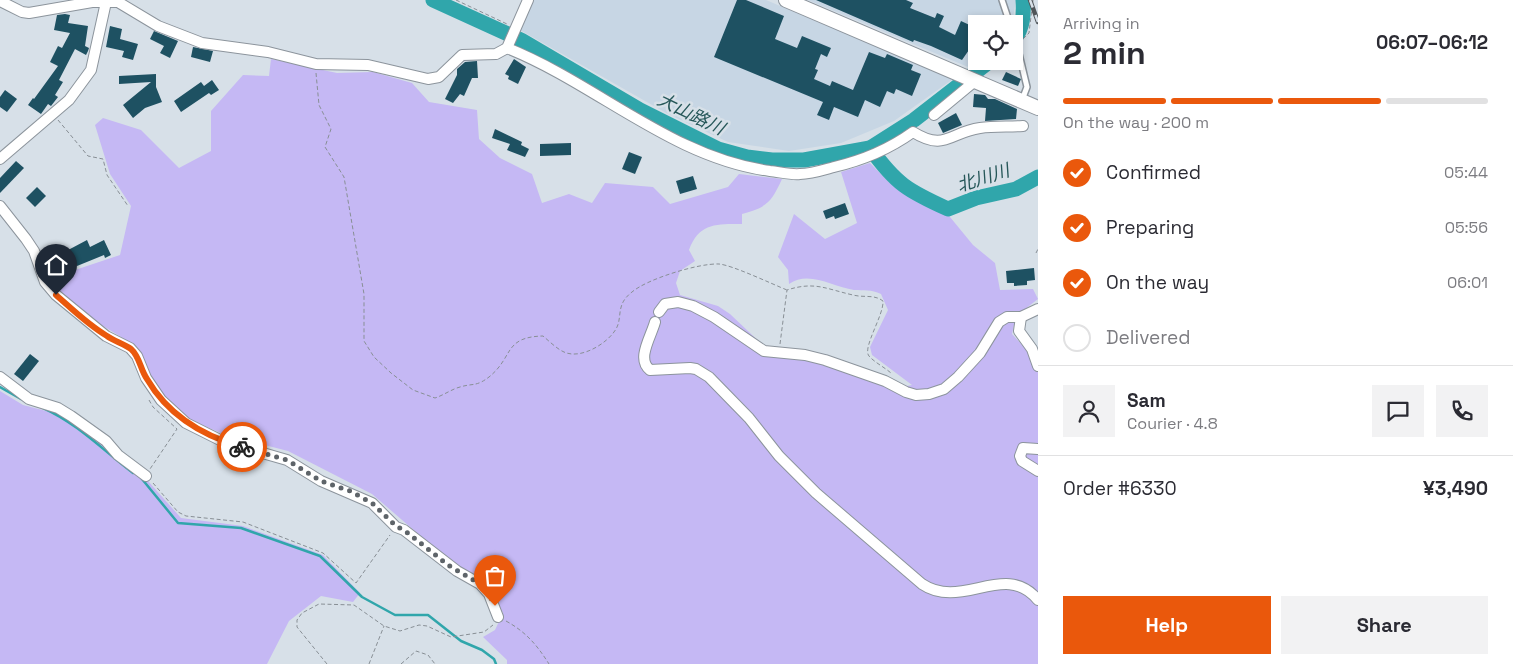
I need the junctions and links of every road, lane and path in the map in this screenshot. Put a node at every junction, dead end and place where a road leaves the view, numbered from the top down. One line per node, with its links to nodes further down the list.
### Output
1 (456, 0): 10 (path)
2 (528, 0): 10 (street)
3 (786, 0): 15 (street)
4 (1002, 0): 9 (lane)
5 (1033, 0): 11 (path)
6 (0, 1): 8 (street)
7 (106, 2): 8 (street); 13 (street); 18 (street)
8 (68, 3)
9 (1007, 15)
10 (516, 28): 12 (street)
11 (1023, 40)
12 (508, 45): 13 (street); 20 (street)
13 (316, 64): 26 (path)
14 (1023, 69): 16 (lane)
15 (975, 80): 16 (street); 19 (street)
16 (1022, 101): 17 (street)
17 (1038, 108)
18 (53, 114): 21 (street); 22 (path)
19 (934, 115)
20 (1023, 126)
21 (0, 159)
22 (128, 206)
23 (2, 211): 39 (street)
24 (1038, 249): 25 (path)
25 (1036, 253)
26 (787, 290): 31 (path); 33 (path)
27 (1038, 309): 29 (street)
28 (658, 312): 31 (street)
29 (1021, 318): 31 (street); 32 (street)
30 (655, 322): 40 (street)
31 (784, 353)
32 (1038, 366)
33 (892, 374)
34 (0, 377): 38 (street)
35 (148, 399): 38 (path)
36 (1038, 449): 37 (street)
37 (1038, 471)
38 (146, 476): 39 (path)
39 (396, 526): 41 (street)
40 (1038, 600)
41 (498, 617): 42 (path); 47 (path)
42 (384, 626): 43 (path); 44 (path)
43 (327, 664)
44 (369, 664)
45 (401, 664): 46 (path)
46 (435, 664)
47 (549, 664)

